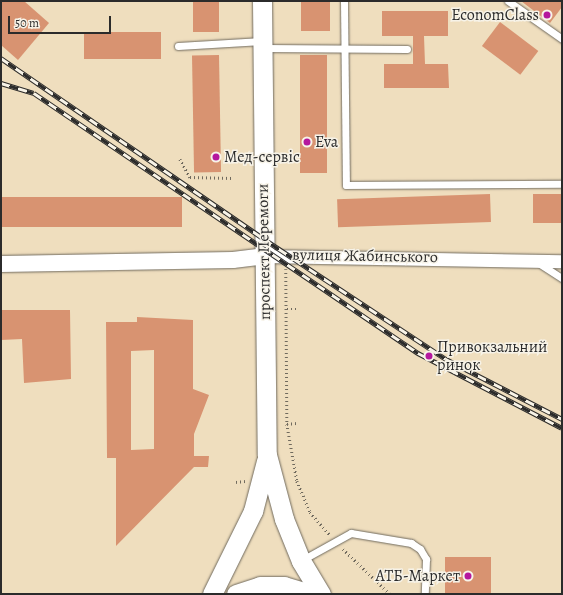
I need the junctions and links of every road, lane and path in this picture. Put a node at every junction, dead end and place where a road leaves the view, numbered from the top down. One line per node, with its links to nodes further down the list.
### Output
1 (262, 1): 5 (main road, проспект Перемоги)
2 (344, 1): 7 (lane)
3 (508, 1): 4 (lane)
4 (562, 39)
5 (263, 44): 6 (lane); 7 (lane); 12 (main road, проспект Перемоги)
6 (178, 46)
7 (345, 48): 8 (lane); 11 (lane)
8 (407, 48)
9 (180, 159): 10 (path)
10 (232, 178)
11 (562, 184)
12 (264, 256): 13 (street, вулиця Жабинського); 15 (street, вулиця Жабинського); 22 (main road, проспект Перемоги)
13 (534, 260): 14 (street, вулиця Жабинського); 17 (lane)
14 (562, 261)
15 (1, 264)
16 (286, 269): 18 (path)
17 (562, 278)
18 (288, 309): 19 (path); 21 (path)
19 (296, 309)
20 (296, 423): 21 (path)
21 (287, 424): 23 (path)
22 (267, 455): 24 (main road, проспект Перемоги); 25 (main road, проспект Перемоги)
23 (336, 542): 24 (lane); 29 (path); 30 (lane)
24 (301, 561): 28 (main road, проспект Перемоги)
25 (212, 594)
26 (236, 594): 27 (main road)
27 (310, 594)
28 (321, 594)
29 (390, 594)
30 (424, 594)

